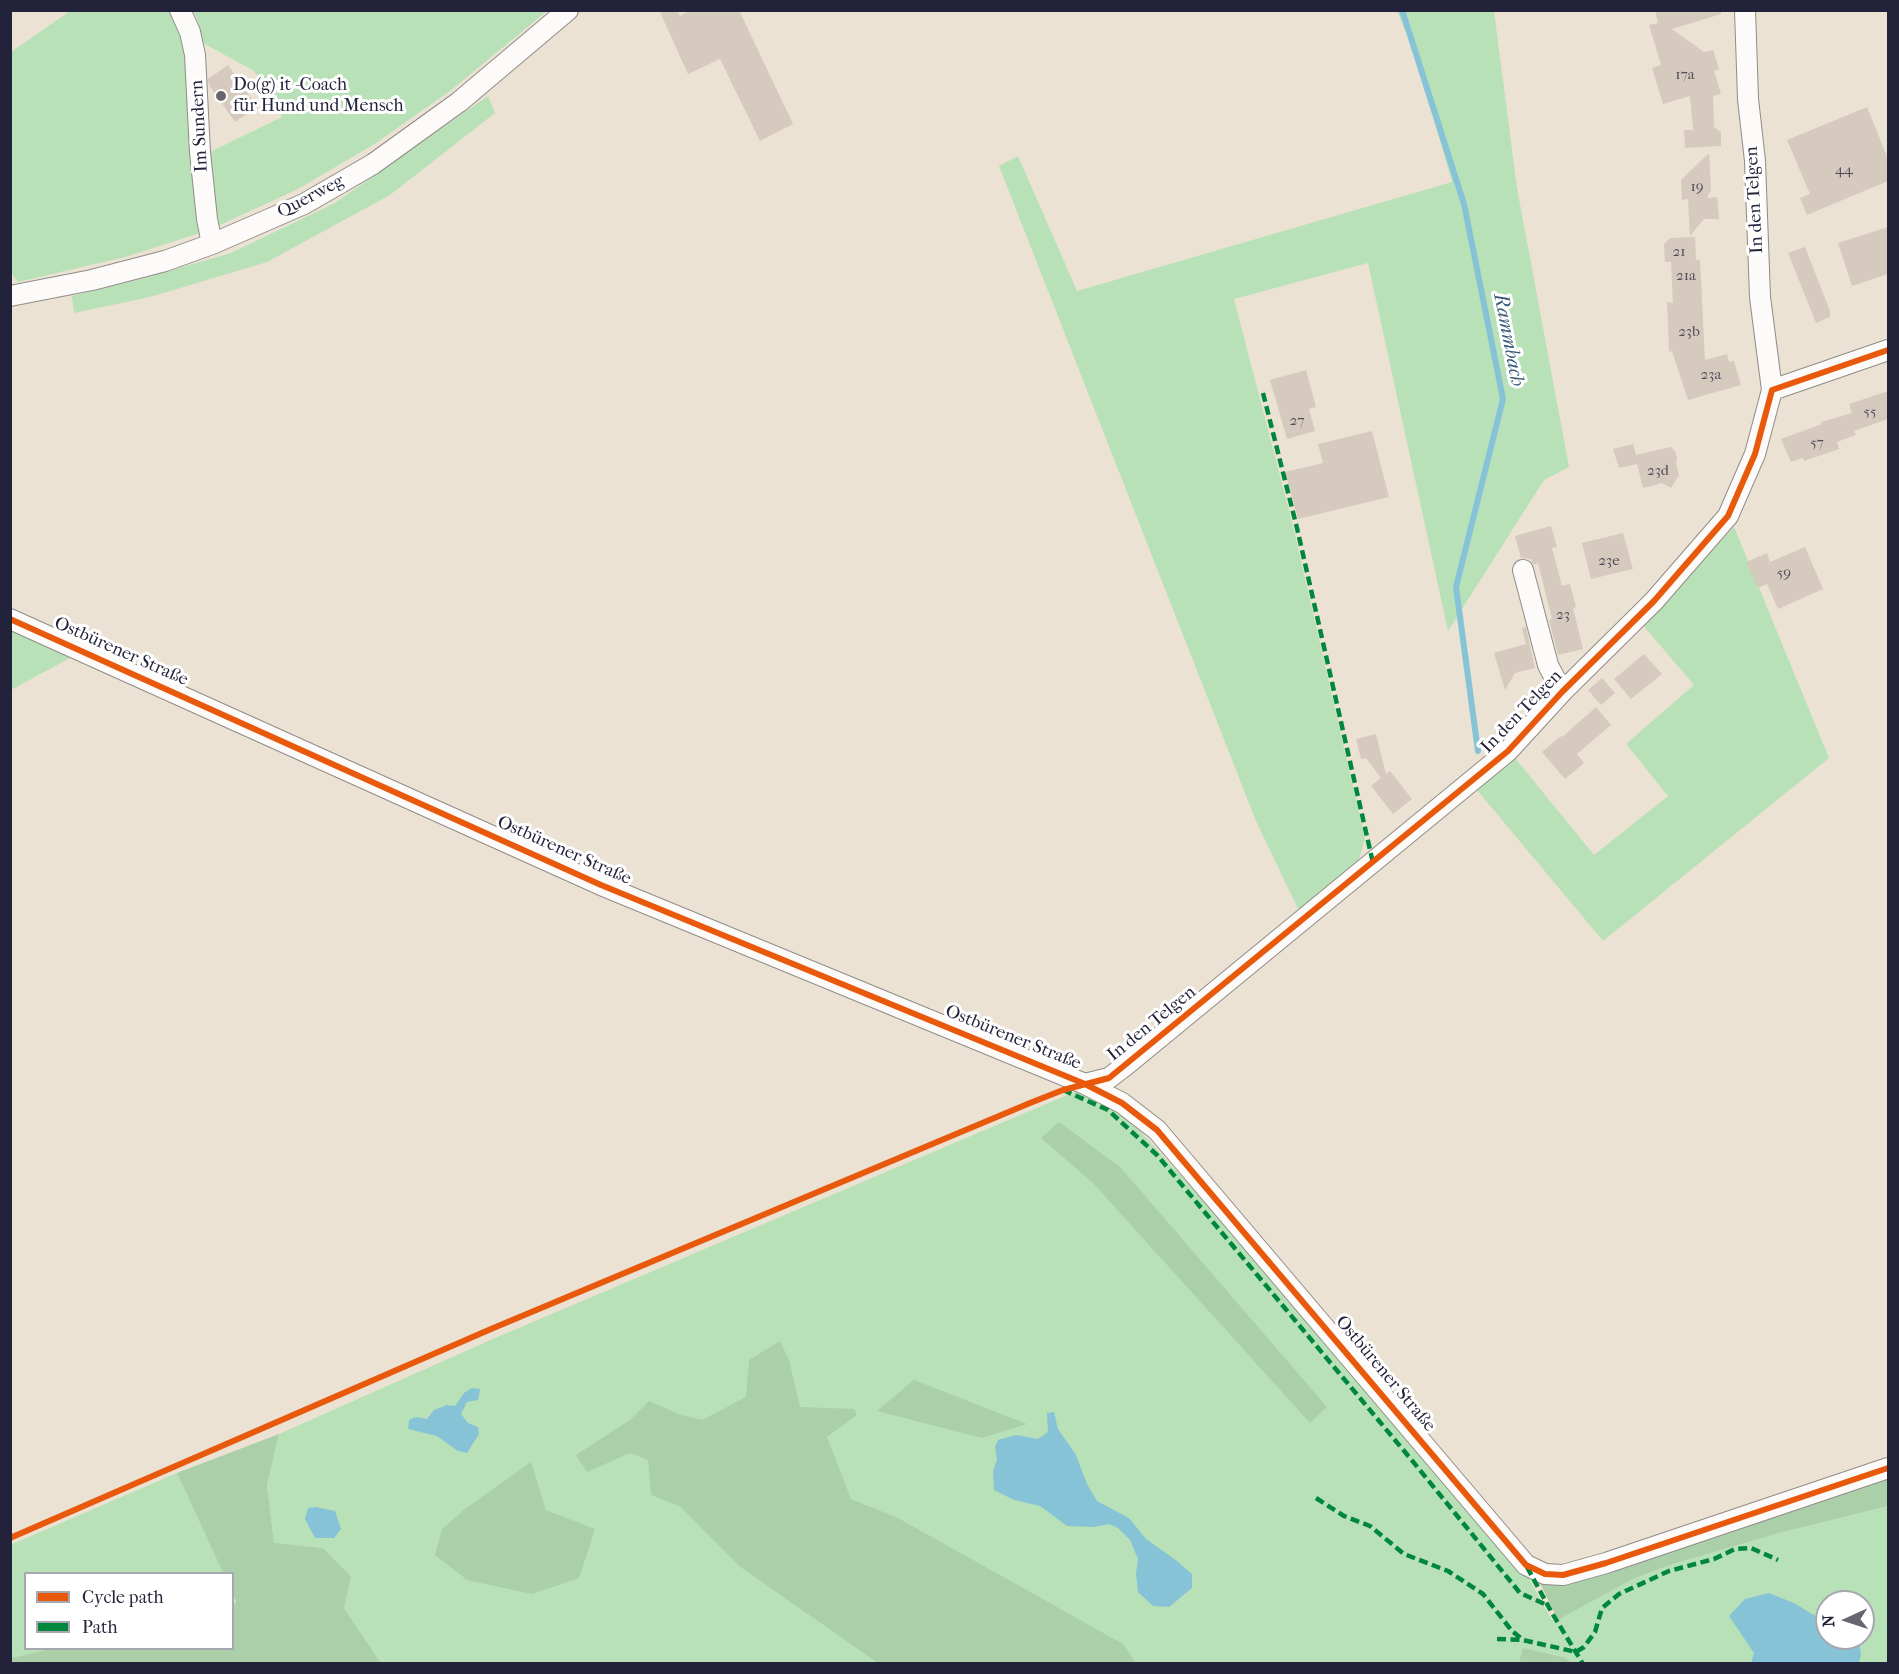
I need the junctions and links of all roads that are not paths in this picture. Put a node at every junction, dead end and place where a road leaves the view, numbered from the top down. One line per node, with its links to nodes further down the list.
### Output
1 (180, 10): 4 (street, Im Sundern)
2 (568, 10): 4 (street, Querweg)
3 (1745, 10): 7 (street, In den Telgen)
4 (212, 244): 5 (street, Querweg)
5 (10, 296)
6 (1888, 350): 7 (street)
7 (1772, 390): 10 (street, In den Telgen)
8 (1523, 570): 10 (street)
9 (10, 619): 11 (street, Ostbürener Straße)
10 (1562, 692): 11 (street, In den Telgen)
11 (1085, 1084): 12 (street, Ostbürener Straße)
12 (1888, 1468)

